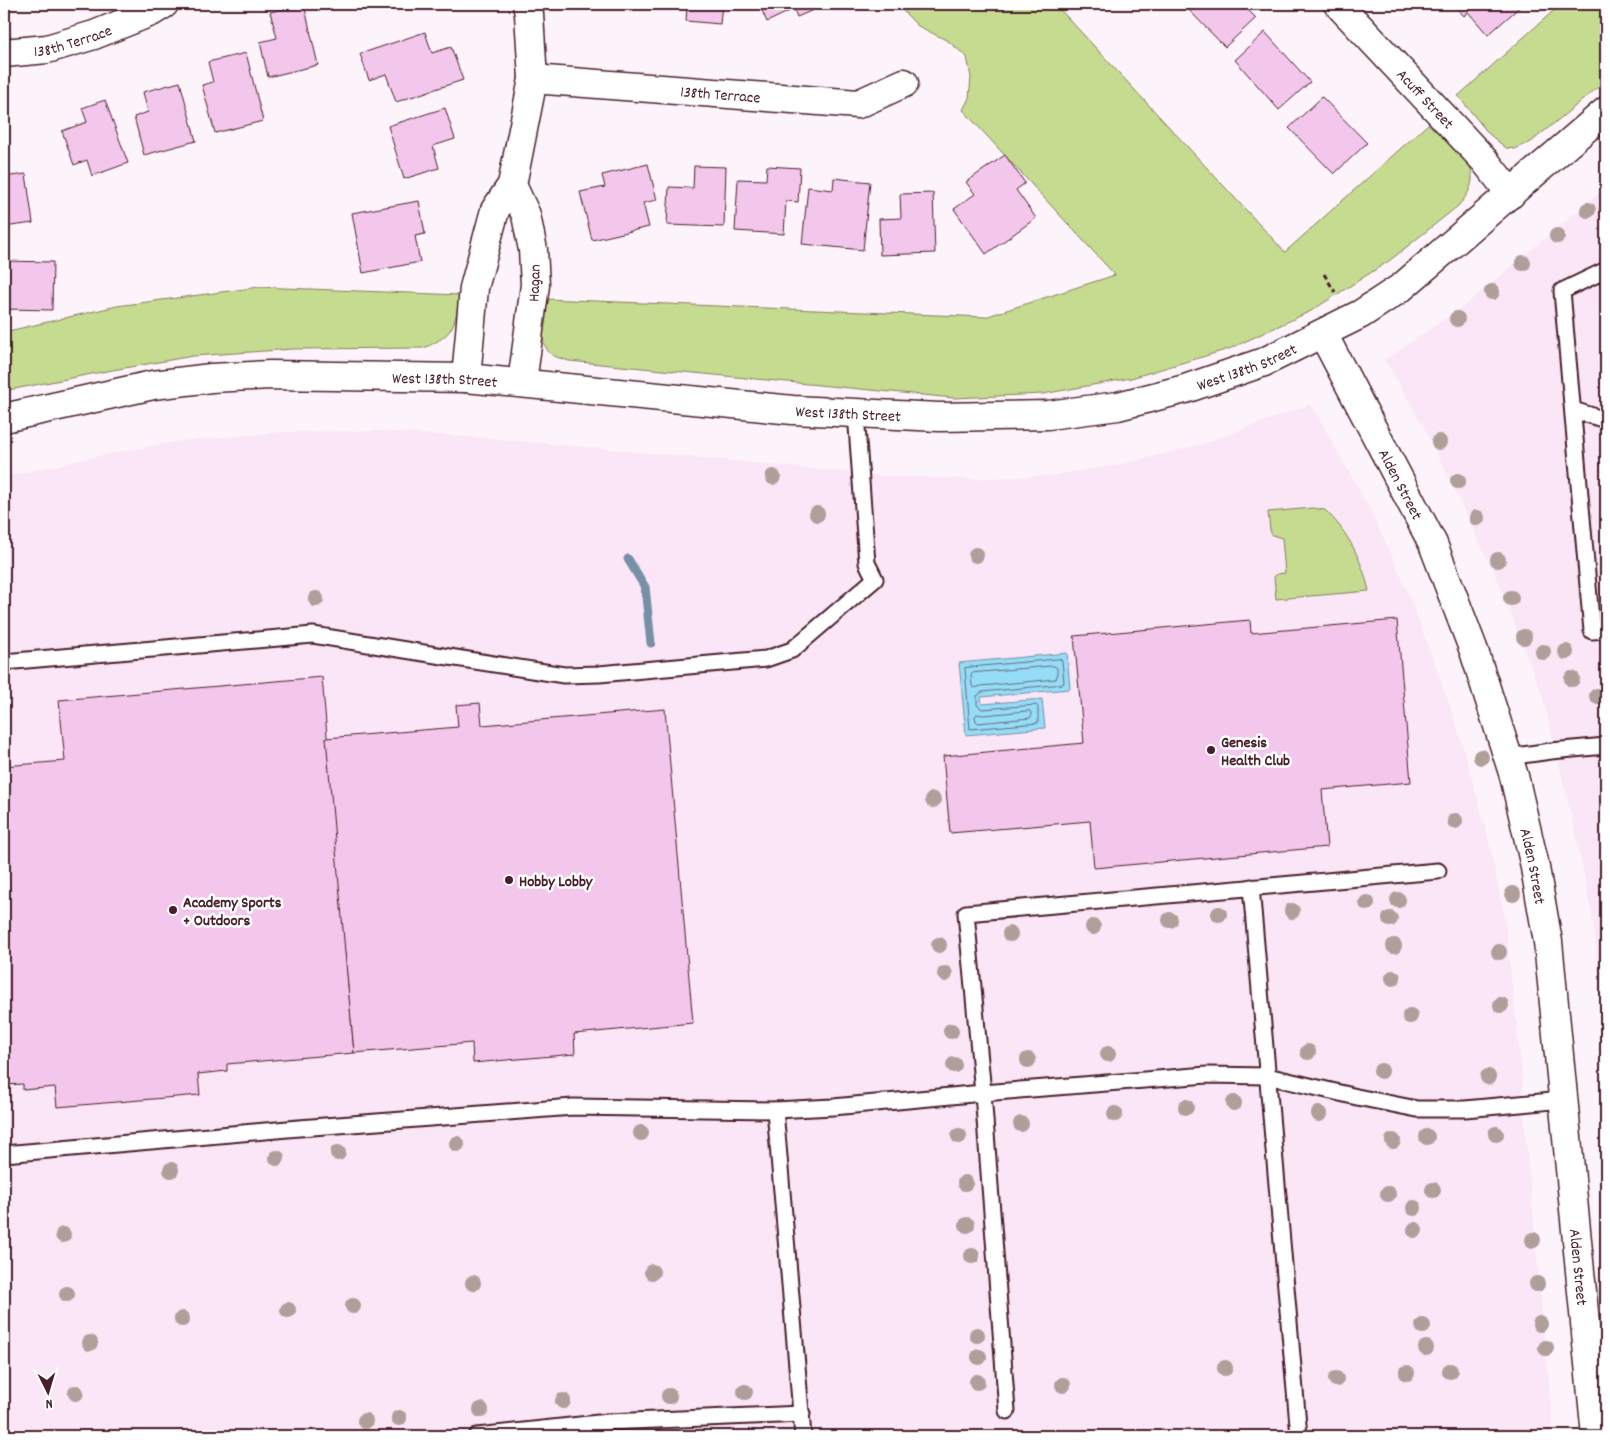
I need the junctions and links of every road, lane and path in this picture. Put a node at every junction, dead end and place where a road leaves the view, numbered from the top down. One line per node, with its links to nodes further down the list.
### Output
1 (164, 4): 4 (street, 138th Terrace)
2 (526, 4): 5 (street)
3 (1338, 4): 9 (street, Acuff Street)
4 (4, 53)
5 (533, 78): 6 (street, 138th Terrace); 8 (street)
6 (904, 83)
7 (1606, 111): 9 (street, West 138th Street)
8 (512, 186): 14 (street); 15 (street, Hagan)
9 (1511, 194): 13 (street, West 138th Street)
10 (1606, 270): 16 (lane)
11 (1324, 274): 12 (path)
12 (1335, 292)
13 (1323, 334): 17 (street, West 138th Street); 23 (street, Alden Street)
14 (466, 378): 15 (street, West 138th Street); 18 (street, West 138th Street)
15 (522, 383): 17 (street, West 138th Street)
16 (1572, 410): 19 (lane); 20 (lane)
17 (856, 413): 21 (lane)
18 (4, 418)
19 (1606, 420)
20 (1606, 630)
21 (4, 662)
22 (1606, 746): 23 (lane)
23 (1508, 757): 28 (street, Alden Street)
24 (1438, 870): 25 (lane)
25 (1251, 887): 26 (lane); 27 (lane)
26 (1267, 1076): 27 (lane); 28 (lane); 35 (lane)
27 (983, 1093): 29 (lane); 31 (lane)
28 (1563, 1100): 36 (street, Alden Street)
29 (775, 1110): 30 (lane); 32 (lane)
30 (4, 1154)
31 (1006, 1411)
32 (802, 1414): 33 (lane); 34 (lane)
33 (477, 1436)
34 (803, 1436)
35 (1299, 1436)
36 (1596, 1436)

